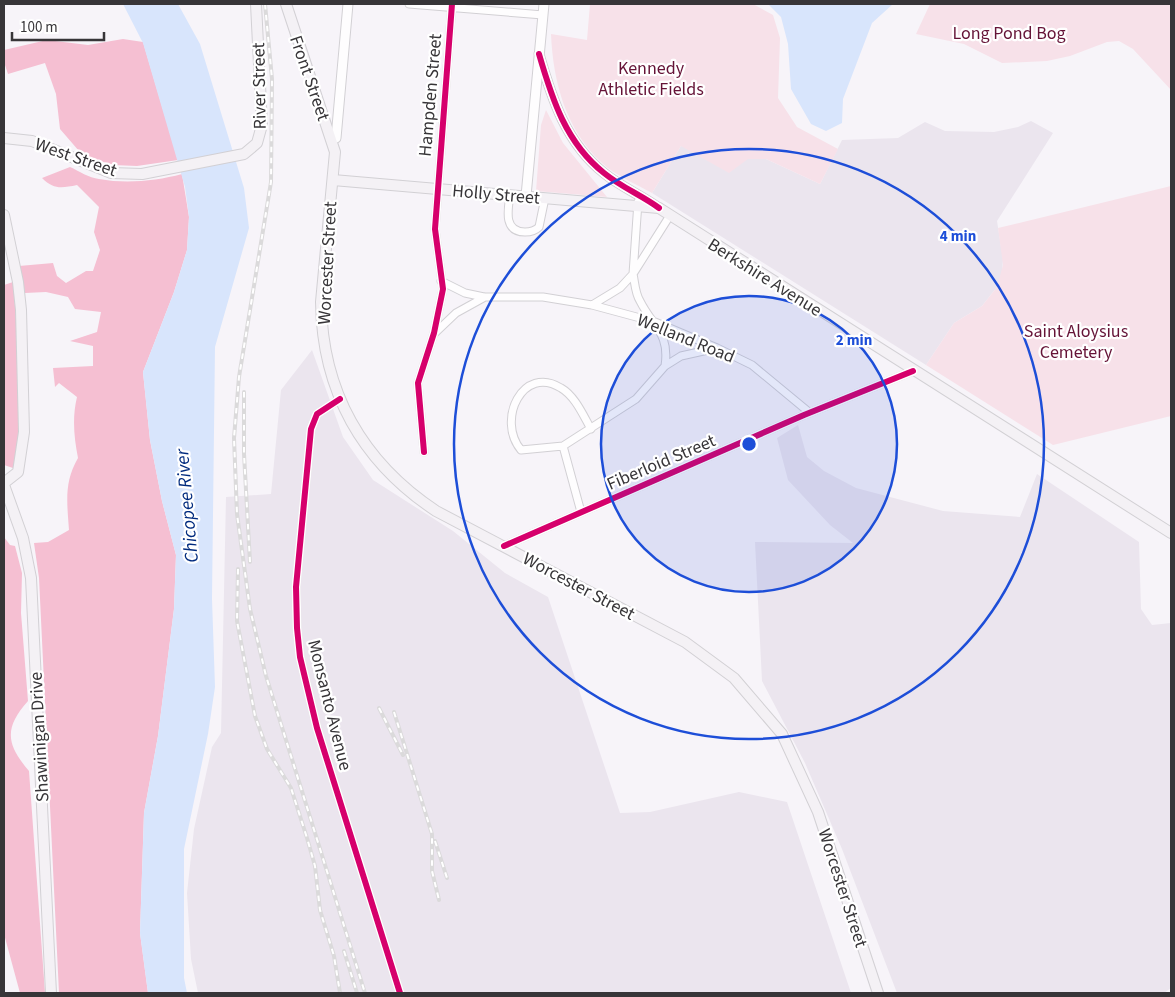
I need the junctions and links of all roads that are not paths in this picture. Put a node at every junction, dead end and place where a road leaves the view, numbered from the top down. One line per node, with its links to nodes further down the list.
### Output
1 (256, 4): 12 (main road, River Street)
2 (286, 4): 11 (main road, Front Street)
3 (348, 4): 10 (street)
4 (409, 4): 6 (street)
5 (544, 4): 7 (street)
6 (452, 5): 7 (street); 14 (street, Hampden Street)
7 (543, 15): 8 (street)
8 (539, 54): 16 (street); 17 (street, Berkshire Avenue)
9 (4, 138): 12 (main road, West Street)
10 (336, 138)
11 (335, 152): 13 (main road, Worcester Street)
12 (208, 163)
13 (333, 180): 14 (main road, Holly Street); 32 (main road, Worcester Street)
14 (437, 189): 15 (main road, Holly Street); 24 (street, Hampden Street)
15 (510, 195): 16 (main road, Holly Street); 18 (street)
16 (526, 196): 18 (main road, Holly Street)
17 (639, 196): 19 (street); 20 (street, Berkshire Avenue)
18 (544, 198): 19 (main road, Holly Street)
19 (638, 207): 20 (main road, Holly Street); 23 (street)
20 (658, 208): 22 (main road, Berkshire Avenue)
21 (4, 215): 37 (main road, Shawinigan Drive)
22 (669, 217): 23 (street); 31 (main road, Berkshire Avenue)
23 (633, 274): 26 (street); 27 (street)
24 (442, 280): 25 (street, Welland Road); 28 (street, Hampden Street)
25 (485, 297): 26 (street, Welland Road); 28 (street, Welland Road)
26 (592, 305): 27 (street, Welland Road)
27 (655, 322): 29 (street, Welland Road); 30 (street)
28 (434, 333): 36 (street, Hampden Street)
29 (718, 348): 30 (street); 33 (street, Welland Road)
30 (665, 366): 34 (street)
31 (913, 372): 33 (street, Fiberloid Street); 39 (main road, Berkshire Avenue)
32 (340, 399): 40 (main road, Worcester Street); 42 (street, Monsanto Avenue)
33 (810, 413): 38 (street, Fiberloid Street)
34 (591, 429): 35 (street); 35 (street)
35 (563, 446): 38 (street)
36 (424, 452)
37 (4, 484): 41 (main road, Shawinigan Drive)
38 (581, 512): 40 (street, Fiberloid Street)
39 (1171, 533)
40 (504, 546): 43 (main road, Worcester Street)
41 (51, 993)
42 (400, 993)
43 (878, 993)

